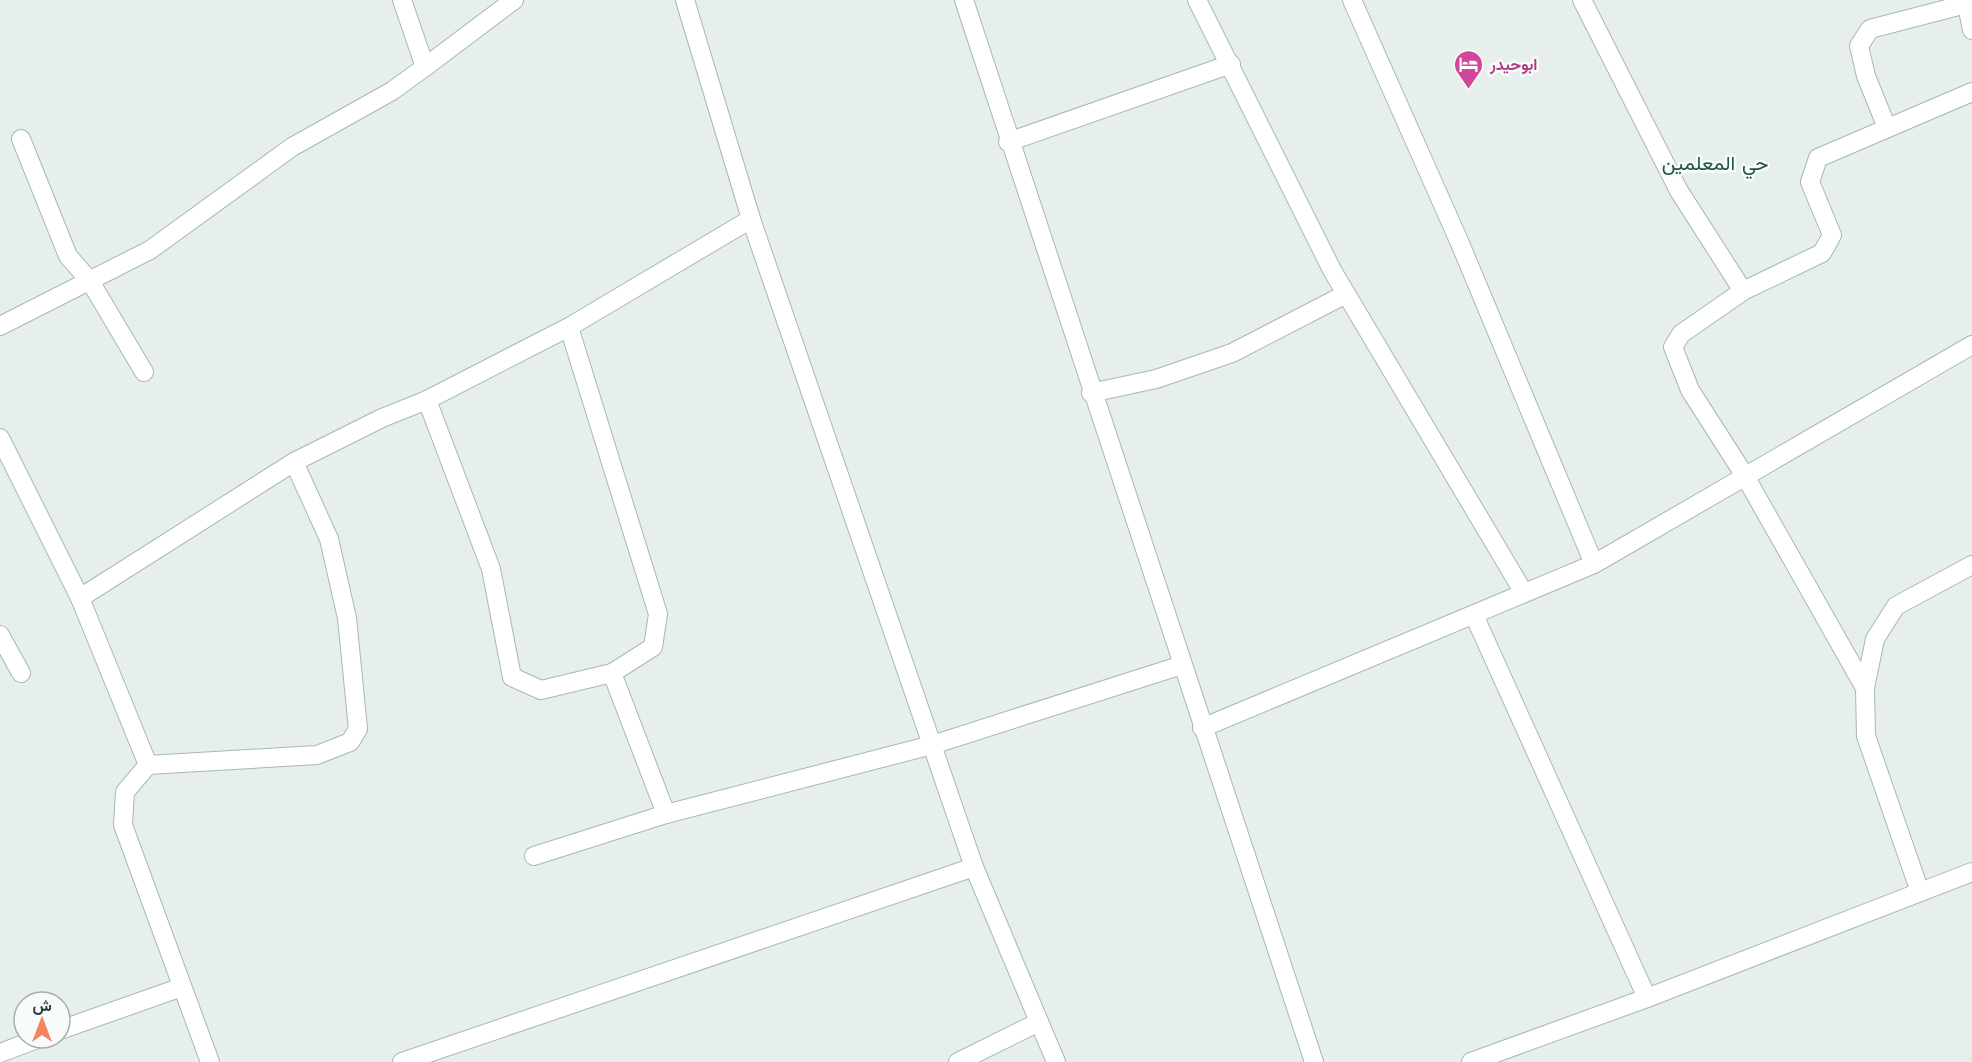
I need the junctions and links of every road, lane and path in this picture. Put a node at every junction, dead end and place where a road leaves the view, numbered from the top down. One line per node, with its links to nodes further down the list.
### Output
1 (402, 0): 11 (street)
2 (514, 0): 11 (street)
3 (686, 0): 16 (street)
4 (964, 0): 15 (street)
5 (1197, 0): 10 (street)
6 (1352, 0): 29 (street)
7 (1582, 0): 18 (street)
8 (1966, 2): 9 (street); 13 (street)
9 (1972, 30)
10 (1231, 64): 15 (street); 19 (street)
11 (425, 67): 17 (street)
12 (1972, 92): 13 (street)
13 (1887, 128): 18 (street)
14 (21, 139): 17 (street)
15 (1008, 142): 24 (street)
16 (751, 219): 21 (street); 40 (street)
17 (90, 281): 20 (street); 23 (street)
18 (1743, 291): 28 (street)
19 (1346, 294): 24 (street); 31 (street)
20 (0, 326)
21 (569, 327): 25 (street); 37 (street)
22 (1972, 345): 28 (street)
23 (144, 372)
24 (1091, 393): 35 (street)
25 (427, 400): 27 (street); 37 (street)
26 (0, 438): 32 (street)
27 (294, 462): 32 (street); 41 (street)
28 (1745, 476): 29 (street); 38 (street)
29 (1594, 564): 31 (street)
30 (1972, 565): 38 (street)
31 (1524, 593): 33 (street)
32 (80, 598): 41 (street)
33 (1473, 615): 39 (street); 48 (street)
34 (0, 635): 36 (street)
35 (1182, 665): 39 (street); 40 (street)
36 (21, 674)
37 (612, 674): 42 (street)
38 (1865, 688): 46 (street)
39 (1202, 728): 55 (street)
40 (932, 746): 42 (street); 44 (street)
41 (148, 765): 47 (street)
42 (666, 814): 43 (street)
43 (534, 856)
44 (974, 867): 49 (street); 52 (street)
45 (1972, 872): 46 (street)
46 (1920, 892): 48 (street)
47 (182, 987): 50 (street); 51 (street)
48 (1647, 998): 56 (street)
49 (1039, 1022): 53 (street); 54 (street)
50 (72, 1026)
51 (210, 1062)
52 (402, 1062)
53 (958, 1062)
54 (1056, 1062)
55 (1314, 1062)
56 (1471, 1062)

